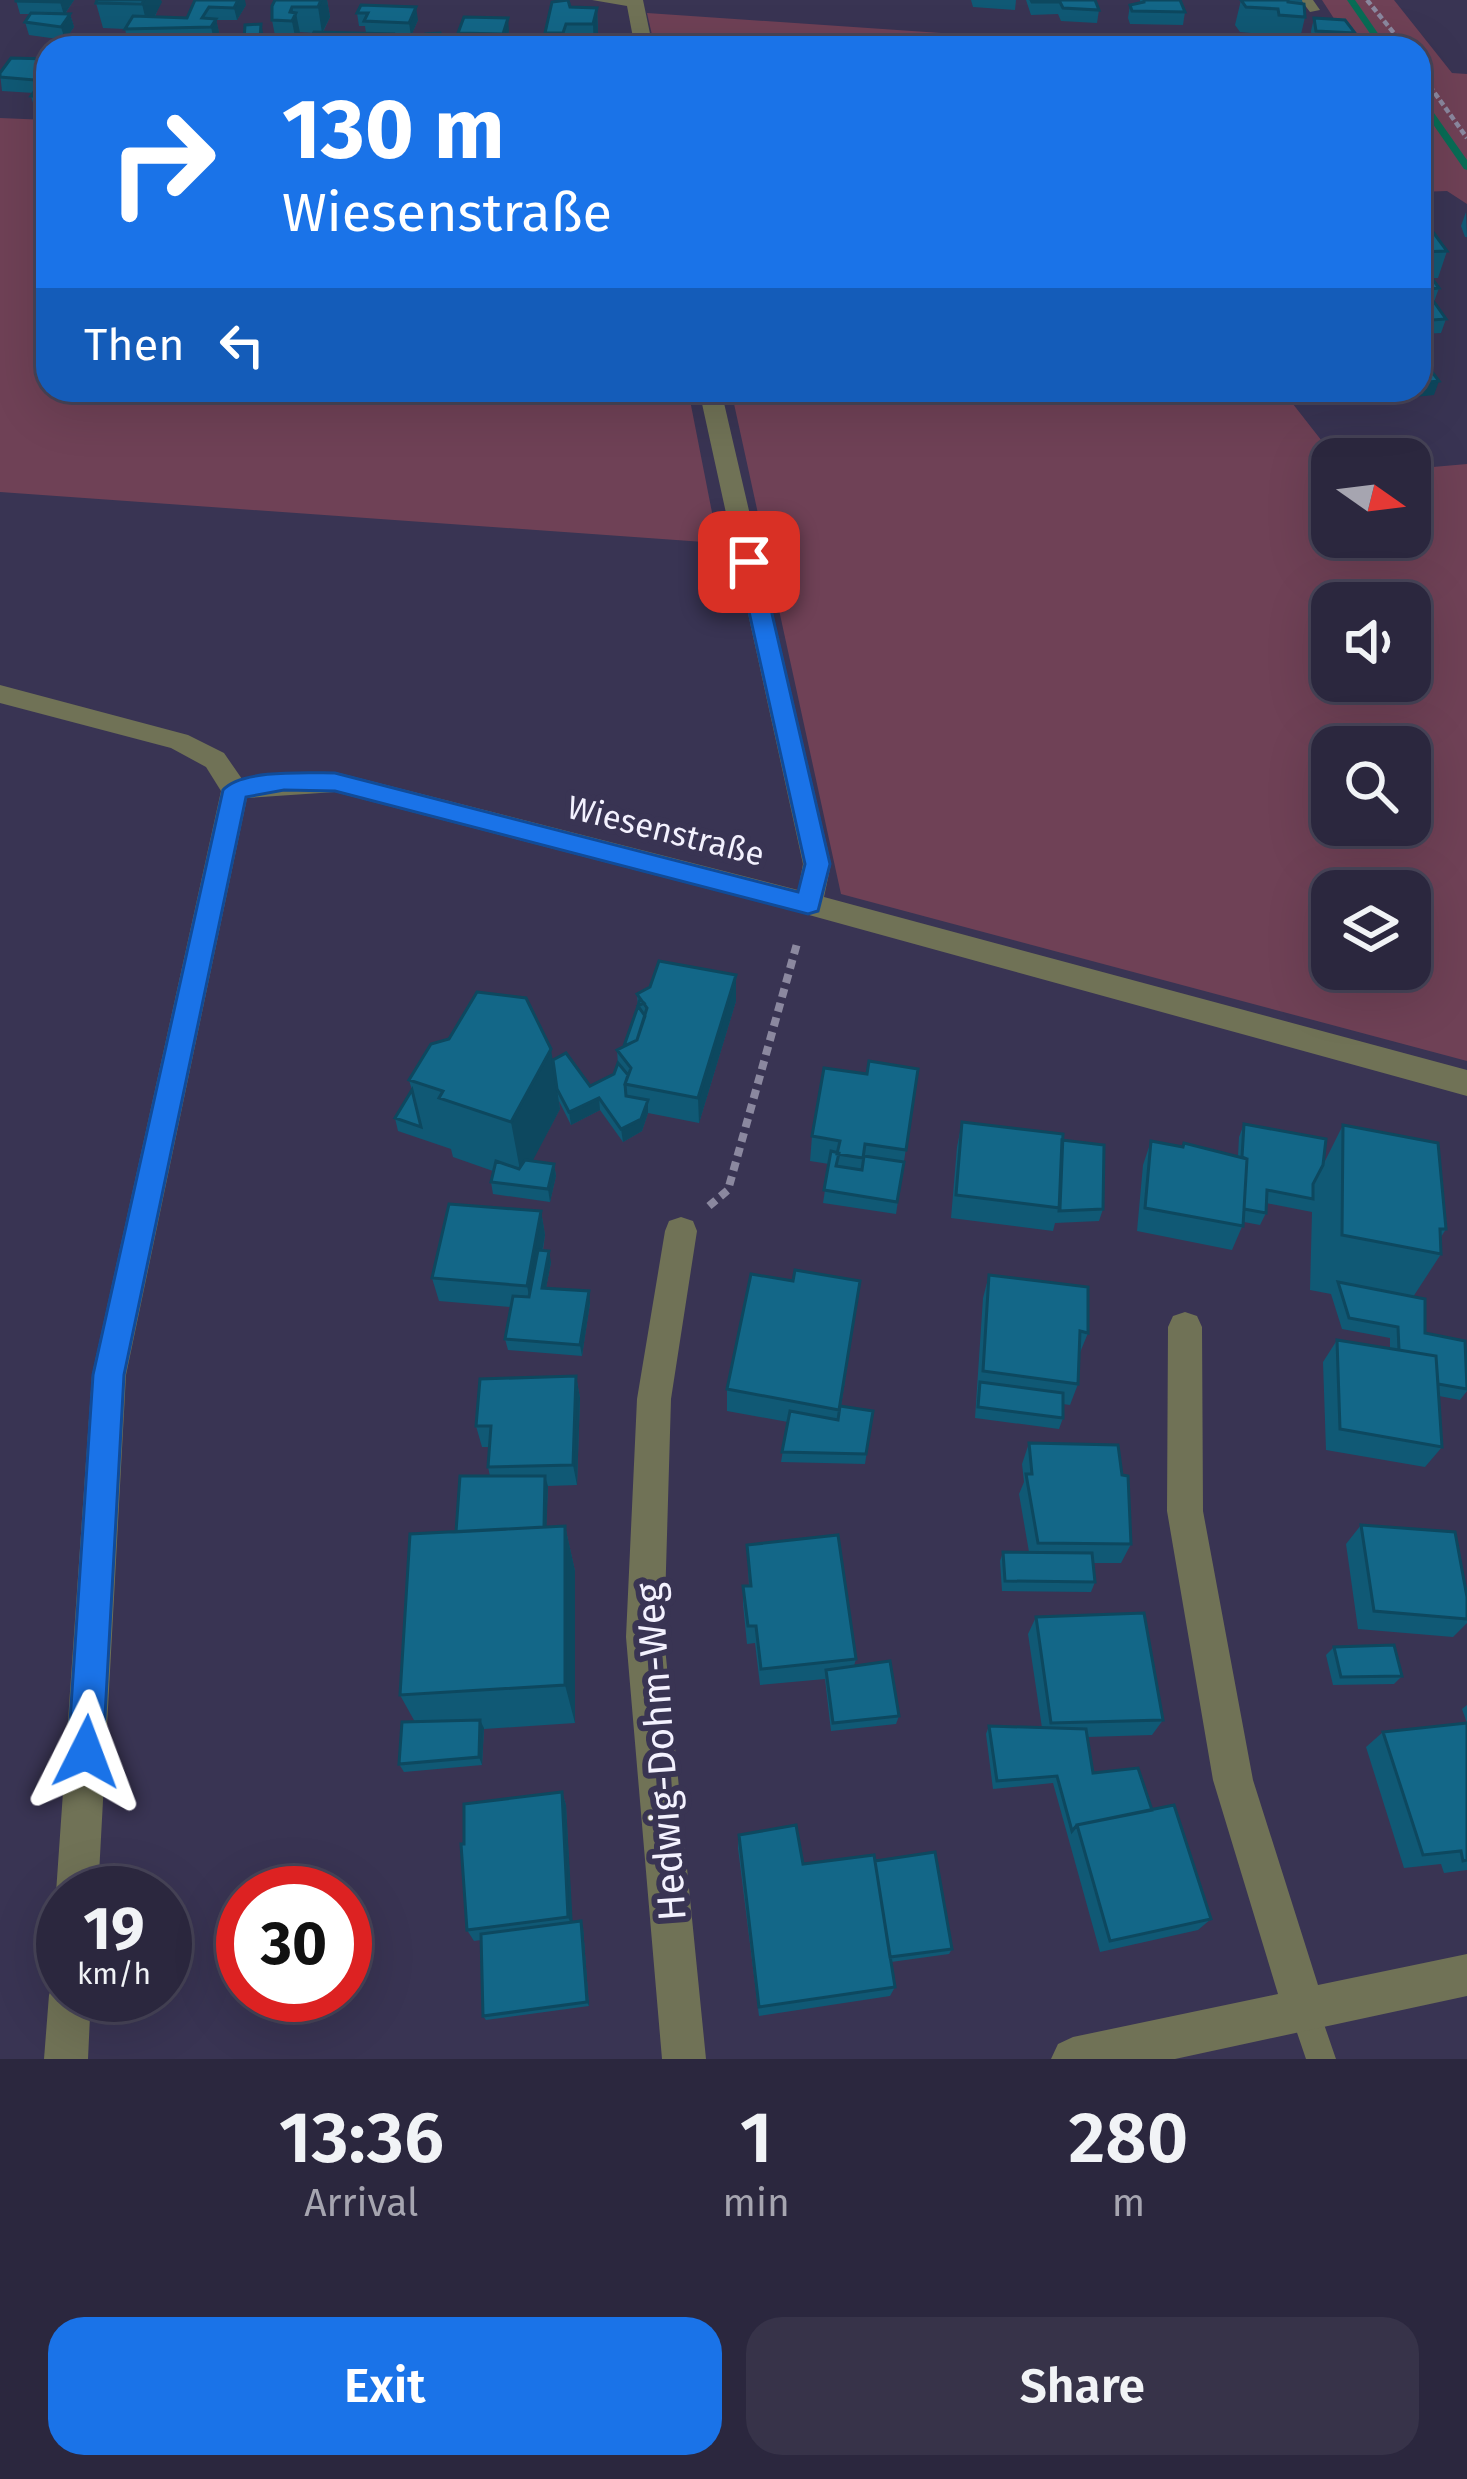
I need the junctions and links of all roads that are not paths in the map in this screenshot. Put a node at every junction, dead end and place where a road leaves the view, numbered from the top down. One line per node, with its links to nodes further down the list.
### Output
1 (600, 0): 2 (street)
2 (634, 0): 3 (street)
3 (642, 36)
4 (713, 402): 7 (street)
5 (0, 694): 6 (street)
6 (235, 790): 7 (street, Wiesenstraße); 11 (street)
7 (808, 904): 8 (street, Wiesenstraße)
8 (1467, 1082)
9 (681, 1231): 16 (street, Hedwig-Dohm-Weg)
10 (1185, 1327): 13 (street)
11 (79, 1866)
12 (1467, 1976): 13 (street)
13 (1305, 2012): 17 (street); 18 (lane)
14 (69, 2022): 15 (street)
15 (67, 2059)
16 (684, 2059)
17 (1073, 2059)
18 (1321, 2059)

